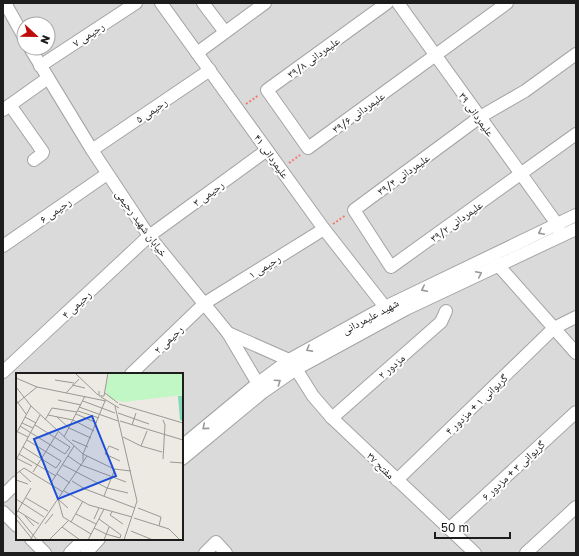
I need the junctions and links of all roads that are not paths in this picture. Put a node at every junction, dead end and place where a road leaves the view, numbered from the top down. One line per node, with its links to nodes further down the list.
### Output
1 (5, 3): 9 (street)
2 (136, 3): 15 (street, رحیمی ۷)
3 (161, 3): 11 (street, علیمردانی ۴۱)
4 (203, 3): 10 (street)
5 (265, 3): 10 (street)
6 (387, 3): 21 (street, علیمردانی ۳۹/۸)
7 (398, 3): 14 (street, علیمردانی ۳۹)
8 (507, 3): 14 (street, علیمردانی ۳۹/۶)
9 (16, 22)
10 (225, 32): 11 (street)
11 (198, 53): 16 (street, علیمردانی ۴۱)
12 (576, 54): 19 (street, علیمردانی ۳۹/۴)
13 (34, 56): 15 (street, خیابان شهید رحیمی)
14 (436, 56): 19 (street, علیمردانی ۳۹); 21 (street, علیمردانی ۳۹/۶)
15 (40, 66): 17 (street, خیابان شهید رحیمی)
16 (210, 70): 22 (street, رحیمی ۵); 23 (street, علیمردانی ۴۱)
17 (48, 78): 18 (street); 22 (street, خیابان شهید رحیمی)
18 (7, 107): 24 (street)
19 (480, 117): 26 (street, علیمردانی ۳۹); 35 (street, علیمردانی ۳۹/۴)
20 (576, 134): 26 (street, علیمردانی ۳۹/۲)
21 (308, 148)
22 (92, 150): 25 (street, خیابان شهید رحیمی)
23 (267, 150): 29 (street, علیمردانی ۴۱); 31 (street, رحیمی ۳)
24 (34, 160)
25 (107, 174): 31 (street, خیابان شهید رحیمی); 33 (street, رحیمی ۶)
26 (520, 174): 28 (street, علیمردانی ۳۹); 35 (street, علیمردانی ۳۹/۲)
27 (576, 215): 28 (street, شهید علیمردانی)
28 (557, 224): 32 (street, علیمردانی ۳۹); 34 (street, شهید علیمردانی, one-way to 34)
29 (324, 229): 36 (street, رحیمی ۱); 38 (street, علیمردانی ۴۱)
30 (576, 229): 32 (street, شهید علیمردانی)
31 (149, 236): 36 (street, خیابان شهید رحیمی); 44 (street, رحیمی ۴)
32 (562, 236): 34 (street, شهید علیمردانی)
33 (3, 246)
34 (495, 260): 38 (street, شهید علیمردانی); 40 (street)
35 (391, 267)
36 (205, 303): 41 (street, خیابان شهید رحیمی); 45 (street, رحیمی ۲)
37 (446, 311): 48 (street, مزدور ۲)
38 (388, 313): 43 (street, شهید علیمردانی)
39 (576, 317): 40 (street, گریوانی ۱ + مزدور ۴)
40 (554, 328): 42 (street); 51 (street, گریوانی ۱ + مزدور ۴)
41 (228, 333): 43 (street); 46 (street, خیابان شهید رحیمی)
42 (576, 353)
43 (292, 365): 46 (street, شهید علیمردانی); 48 (street, مفتح ۳۷)
44 (3, 372)
45 (132, 373)
46 (260, 388): 49 (street, شهید علیمردانی, one-way to 49); 50 (street, شهید علیمردانی)
47 (576, 412): 57 (street, گریوانی ۳ + مزدور ۶)
48 (332, 418): 51 (street, مفتح ۳۷)
49 (183, 445)
50 (183, 458)
51 (397, 480): 57 (street, مفتح ۳۷)
52 (16, 483): 53 (street)
53 (3, 496)
54 (576, 507): 67 (street)
55 (3, 512): 56 (street)
56 (16, 525)
57 (449, 529): 66 (street, مفتح ۳۷)
58 (32, 540): 61 (street)
59 (83, 540): 62 (street)
60 (98, 540): 63 (street)
61 (45, 553)
62 (70, 553)
63 (86, 553)
64 (205, 553): 65 (street)
65 (226, 553)
66 (475, 553)
67 (526, 553)

